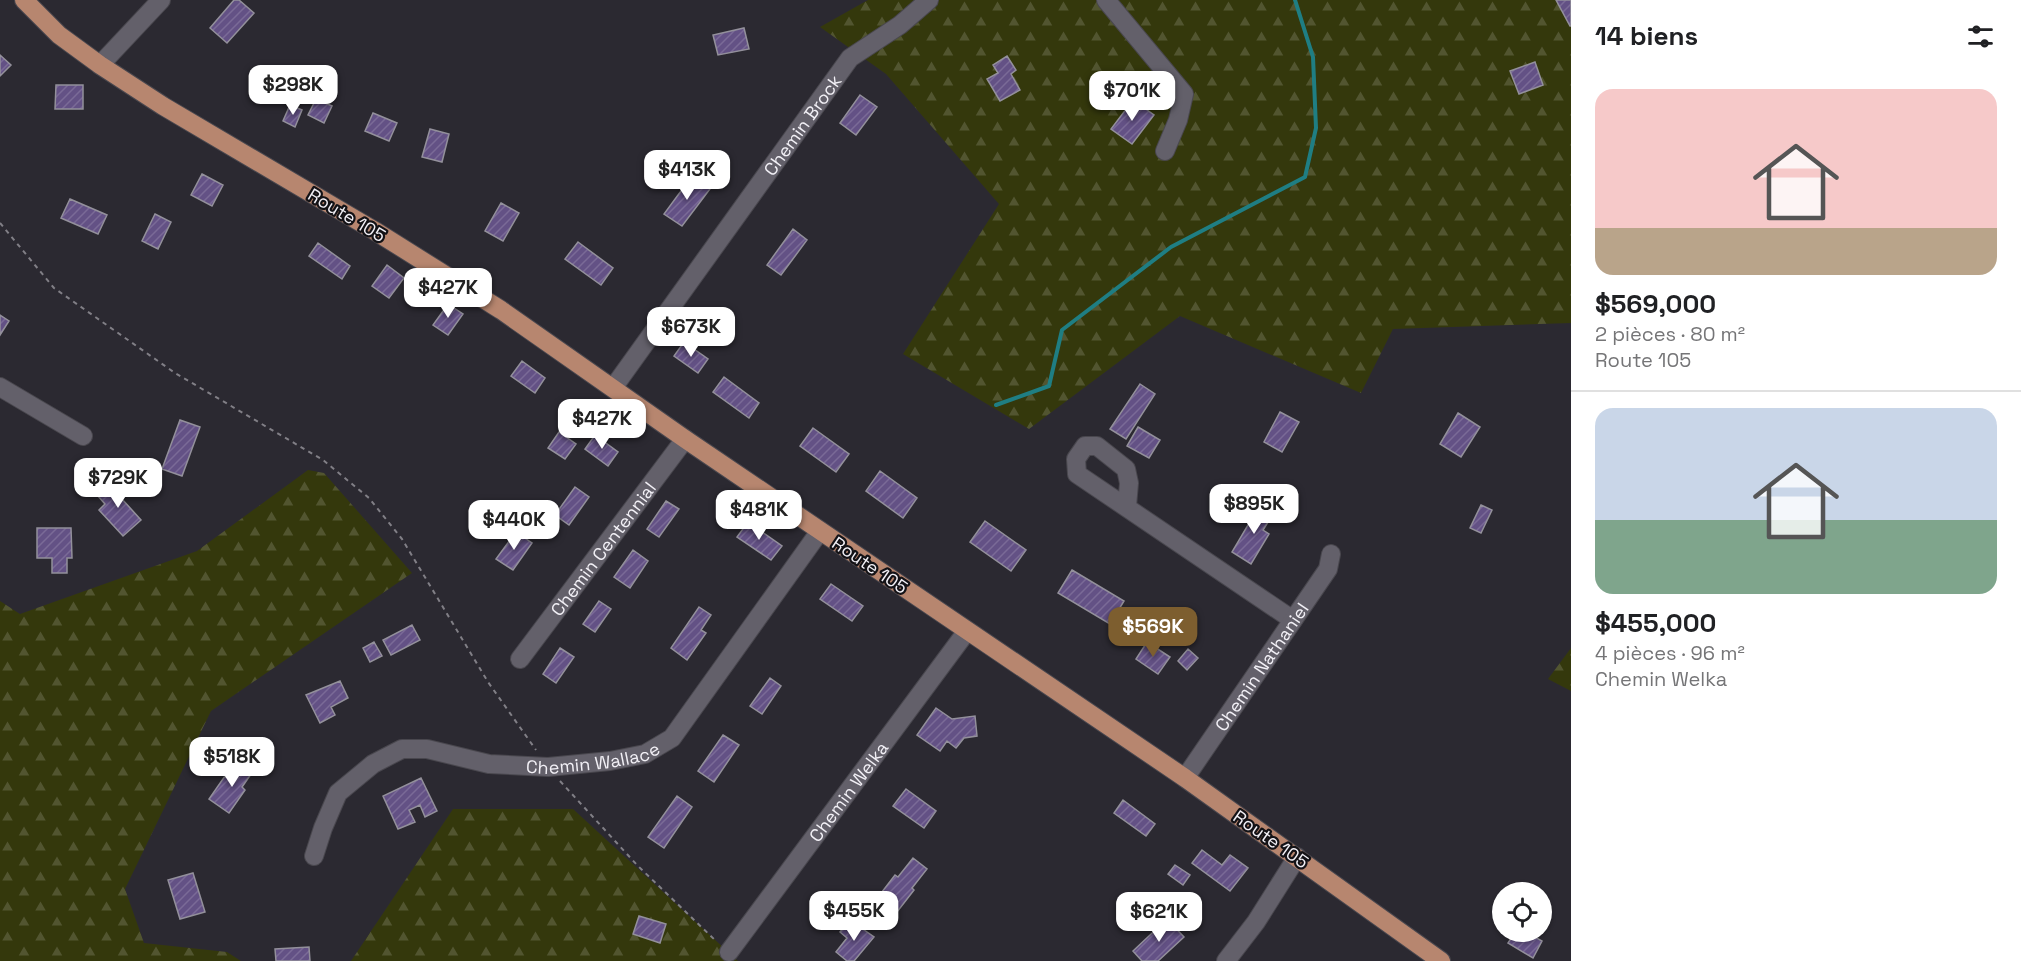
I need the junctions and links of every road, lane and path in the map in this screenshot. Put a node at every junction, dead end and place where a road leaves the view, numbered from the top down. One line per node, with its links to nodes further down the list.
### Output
1 (24, 0): 5 (main road, Route 105)
2 (161, 0): 5 (street)
3 (929, 0): 9 (street, Chemin Brock)
4 (1106, 0): 6 (street)
5 (100, 65): 9 (main road, Route 105)
6 (1165, 151)
7 (0, 223): 18 (path)
8 (0, 387): 10 (street)
9 (613, 388): 11 (main road, Route 105)
10 (83, 436)
11 (685, 439): 13 (main road, Route 105); 17 (street, Chemin Centennial)
12 (1127, 506): 15 (street)
13 (820, 531): 16 (main road, Route 105); 18 (street, Chemin Wallace)
14 (1331, 554): 15 (street, Chemin Nathaniel)
15 (1293, 620): 19 (street, Chemin Nathaniel)
16 (967, 631): 19 (main road, Route 105); 22 (street, Chemin Welka)
17 (520, 660)
18 (548, 768): 20 (street, Chemin Wallace); 22 (path)
19 (1185, 778): 21 (main road, Route 105)
20 (315, 856)
21 (1297, 857): 23 (street); 24 (main road, Route 105)
22 (729, 952)
23 (1226, 961)
24 (1442, 961)

